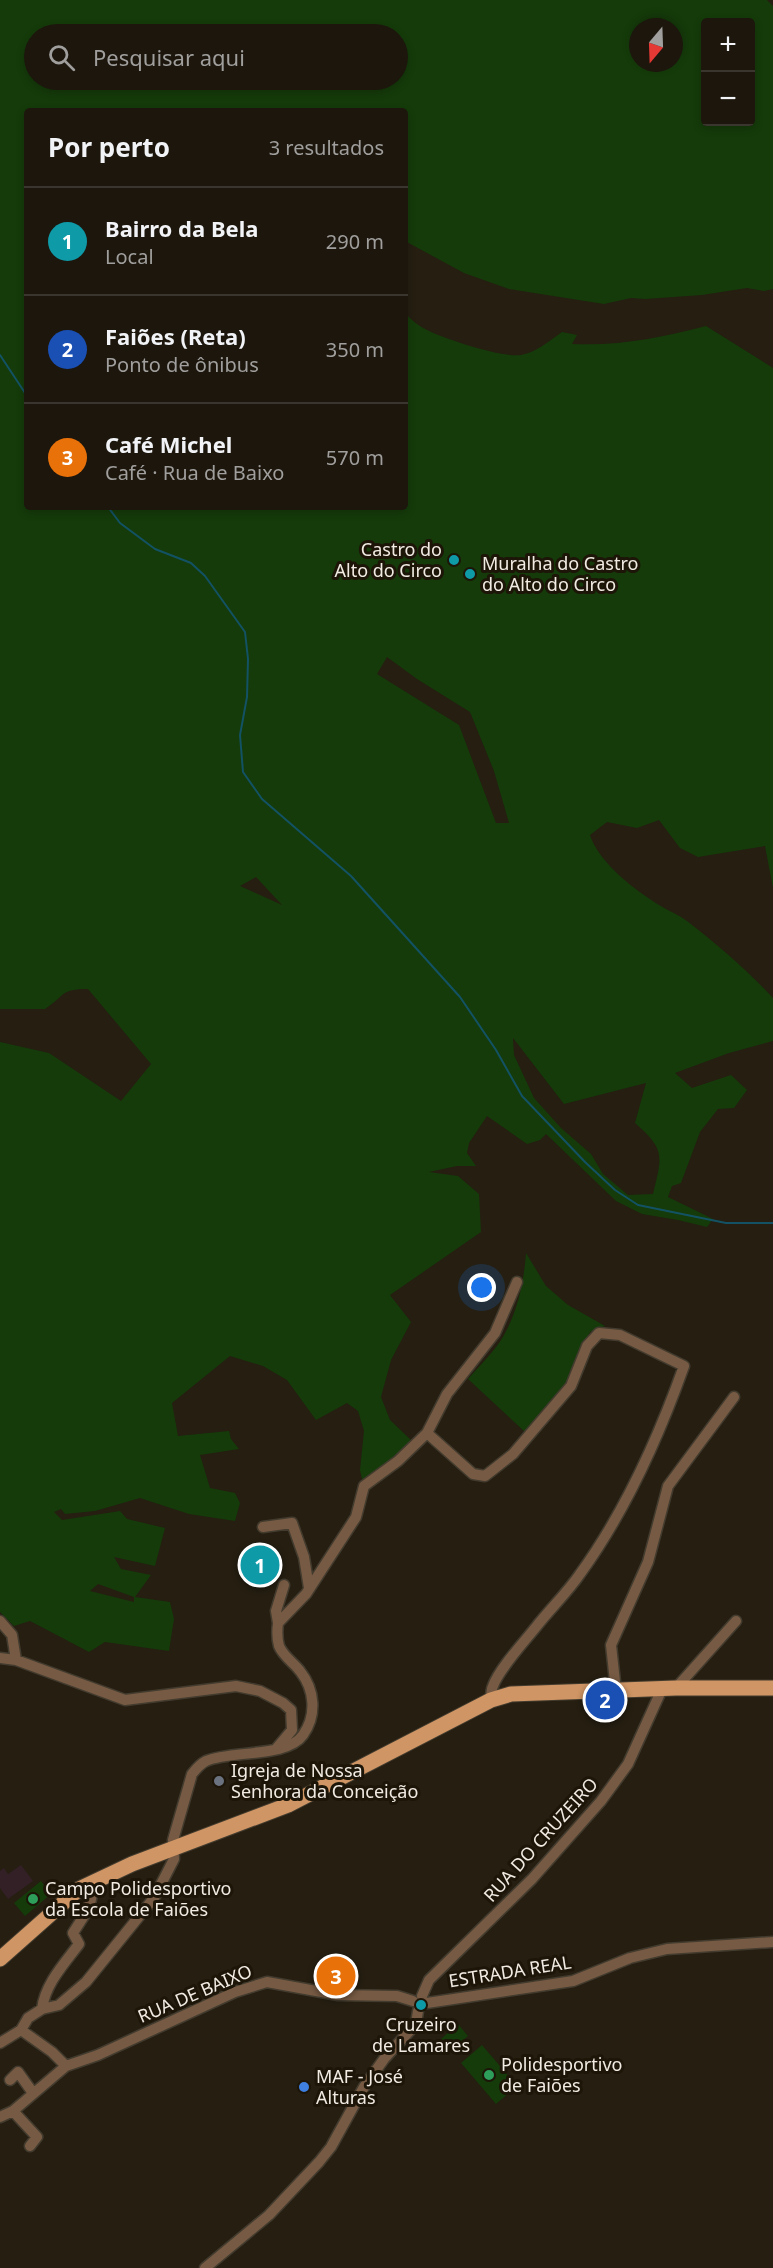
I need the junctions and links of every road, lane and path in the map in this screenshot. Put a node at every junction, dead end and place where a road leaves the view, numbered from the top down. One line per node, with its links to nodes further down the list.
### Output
1 (517, 1282): 3 (street)
2 (734, 1397): 14 (street)
3 (427, 1433): 6 (street); 15 (street)
4 (263, 1527): 6 (street)
5 (284, 1585): 9 (street)
6 (309, 1588): 9 (street)
7 (0, 1621): 11 (street)
8 (736, 1621): 12 (street, RUA DO CRUZEIRO)
9 (278, 1623): 16 (street)
10 (0, 1658): 11 (street)
11 (16, 1660): 16 (street)
12 (669, 1689): 13 (main road); 14 (main road); 21 (street, RUA DO CRUZEIRO)
13 (773, 1689)
14 (616, 1691): 15 (main road)
15 (491, 1700): 17 (main road)
16 (275, 1750): 17 (street)
17 (173, 1850): 18 (main road); 22 (street)
18 (95, 1882): 20 (main road); 22 (street)
19 (773, 1942): 21 (street, ESTRADA REAL)
20 (0, 1959)
21 (420, 2003): 25 (street, RUA DE BAIXO); 31 (street, RUA DO CRUZEIRO)
22 (42, 2009): 23 (street)
23 (21, 2030): 24 (street); 25 (street)
24 (0, 2043)
25 (66, 2066): 27 (street)
26 (10, 2080): 27 (street)
27 (33, 2093): 28 (street)
28 (13, 2111): 29 (street); 30 (street)
29 (0, 2117)
30 (30, 2146)
31 (206, 2268)

